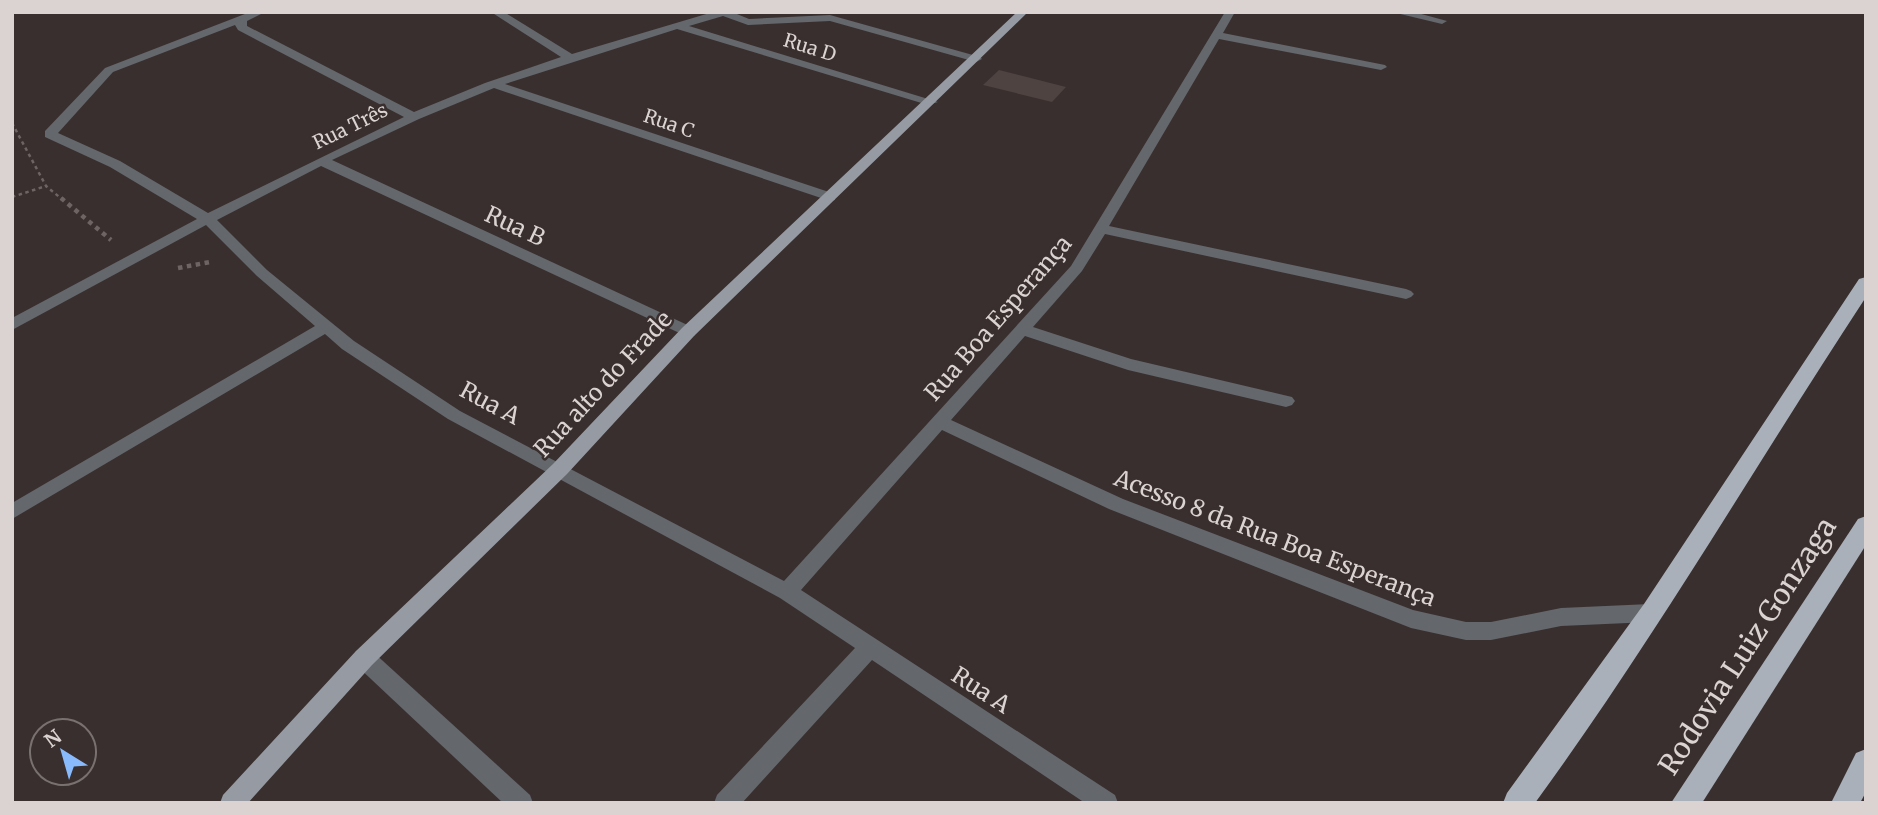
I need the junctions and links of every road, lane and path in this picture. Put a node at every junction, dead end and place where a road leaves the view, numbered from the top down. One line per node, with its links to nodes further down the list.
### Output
1 (260, 12): 7 (street)
2 (495, 12): 11 (street)
3 (1023, 12): 12 (main road, Rua alto do Frade)
4 (1230, 12): 10 (street, Rua Boa Esperança)
5 (1397, 12): 8 (street)
6 (723, 13): 9 (street, Rua Três); 12 (street, Rua D)
7 (243, 19): 16 (street); 22 (street, Rua A)
8 (1442, 21)
9 (677, 26): 11 (street, Rua Três); 15 (street, Rua D)
10 (1216, 35): 13 (street); 23 (street, Rua Boa Esperança)
11 (572, 58): 14 (street, Rua Três)
12 (976, 59): 15 (main road, Rua alto do Frade)
13 (1381, 67)
14 (496, 85): 16 (street, Rua Três); 21 (street, Rua C)
15 (932, 102): 21 (main road, Rua alto do Frade)
16 (414, 117): 18 (street, Rua Três)
17 (12, 123): 19 (path)
18 (322, 161): 22 (street, Rua Três); 31 (street, Rua B)
19 (46, 186): 20 (path); 25 (path)
20 (12, 197)
21 (831, 197): 31 (main road, Rua alto do Frade)
22 (209, 220): 24 (street, Rua A); 25 (street, Rua Três)
23 (1102, 229): 27 (street); 30 (street, Rua Boa Esperança)
24 (246, 256): 25 (path); 29 (street, Rua A)
25 (134, 260): 28 (street, Rua Três)
26 (1866, 283): 38 (highway)
27 (1406, 294)
28 (12, 325)
29 (326, 326): 34 (street, Rua A); 35 (street)
30 (1024, 330): 32 (street); 33 (street, Rua Boa Esperança)
31 (688, 332): 34 (main road, Rua alto do Frade)
32 (1286, 401)
33 (938, 421): 37 (street, Rua Boa Esperança); 38 (street, Acesso 8 da Rua Boa Esperança)
34 (560, 469): 37 (street, Rua A); 40 (main road, Rua alto do Frade)
35 (12, 512)
36 (1866, 525): 47 (highway, Rodovia Luiz Gonzaga)
37 (787, 592): 39 (street, Rua A)
38 (1650, 613): 46 (highway)
39 (869, 648): 44 (street); 45 (street, Rua A)
40 (364, 658): 42 (main road, Rua alto do Frade); 43 (street)
41 (1866, 762): 48 (highway)
42 (232, 803)
43 (521, 803)
44 (726, 803)
45 (1105, 803)
46 (1517, 803)
47 (1685, 803)
48 (1845, 803)

